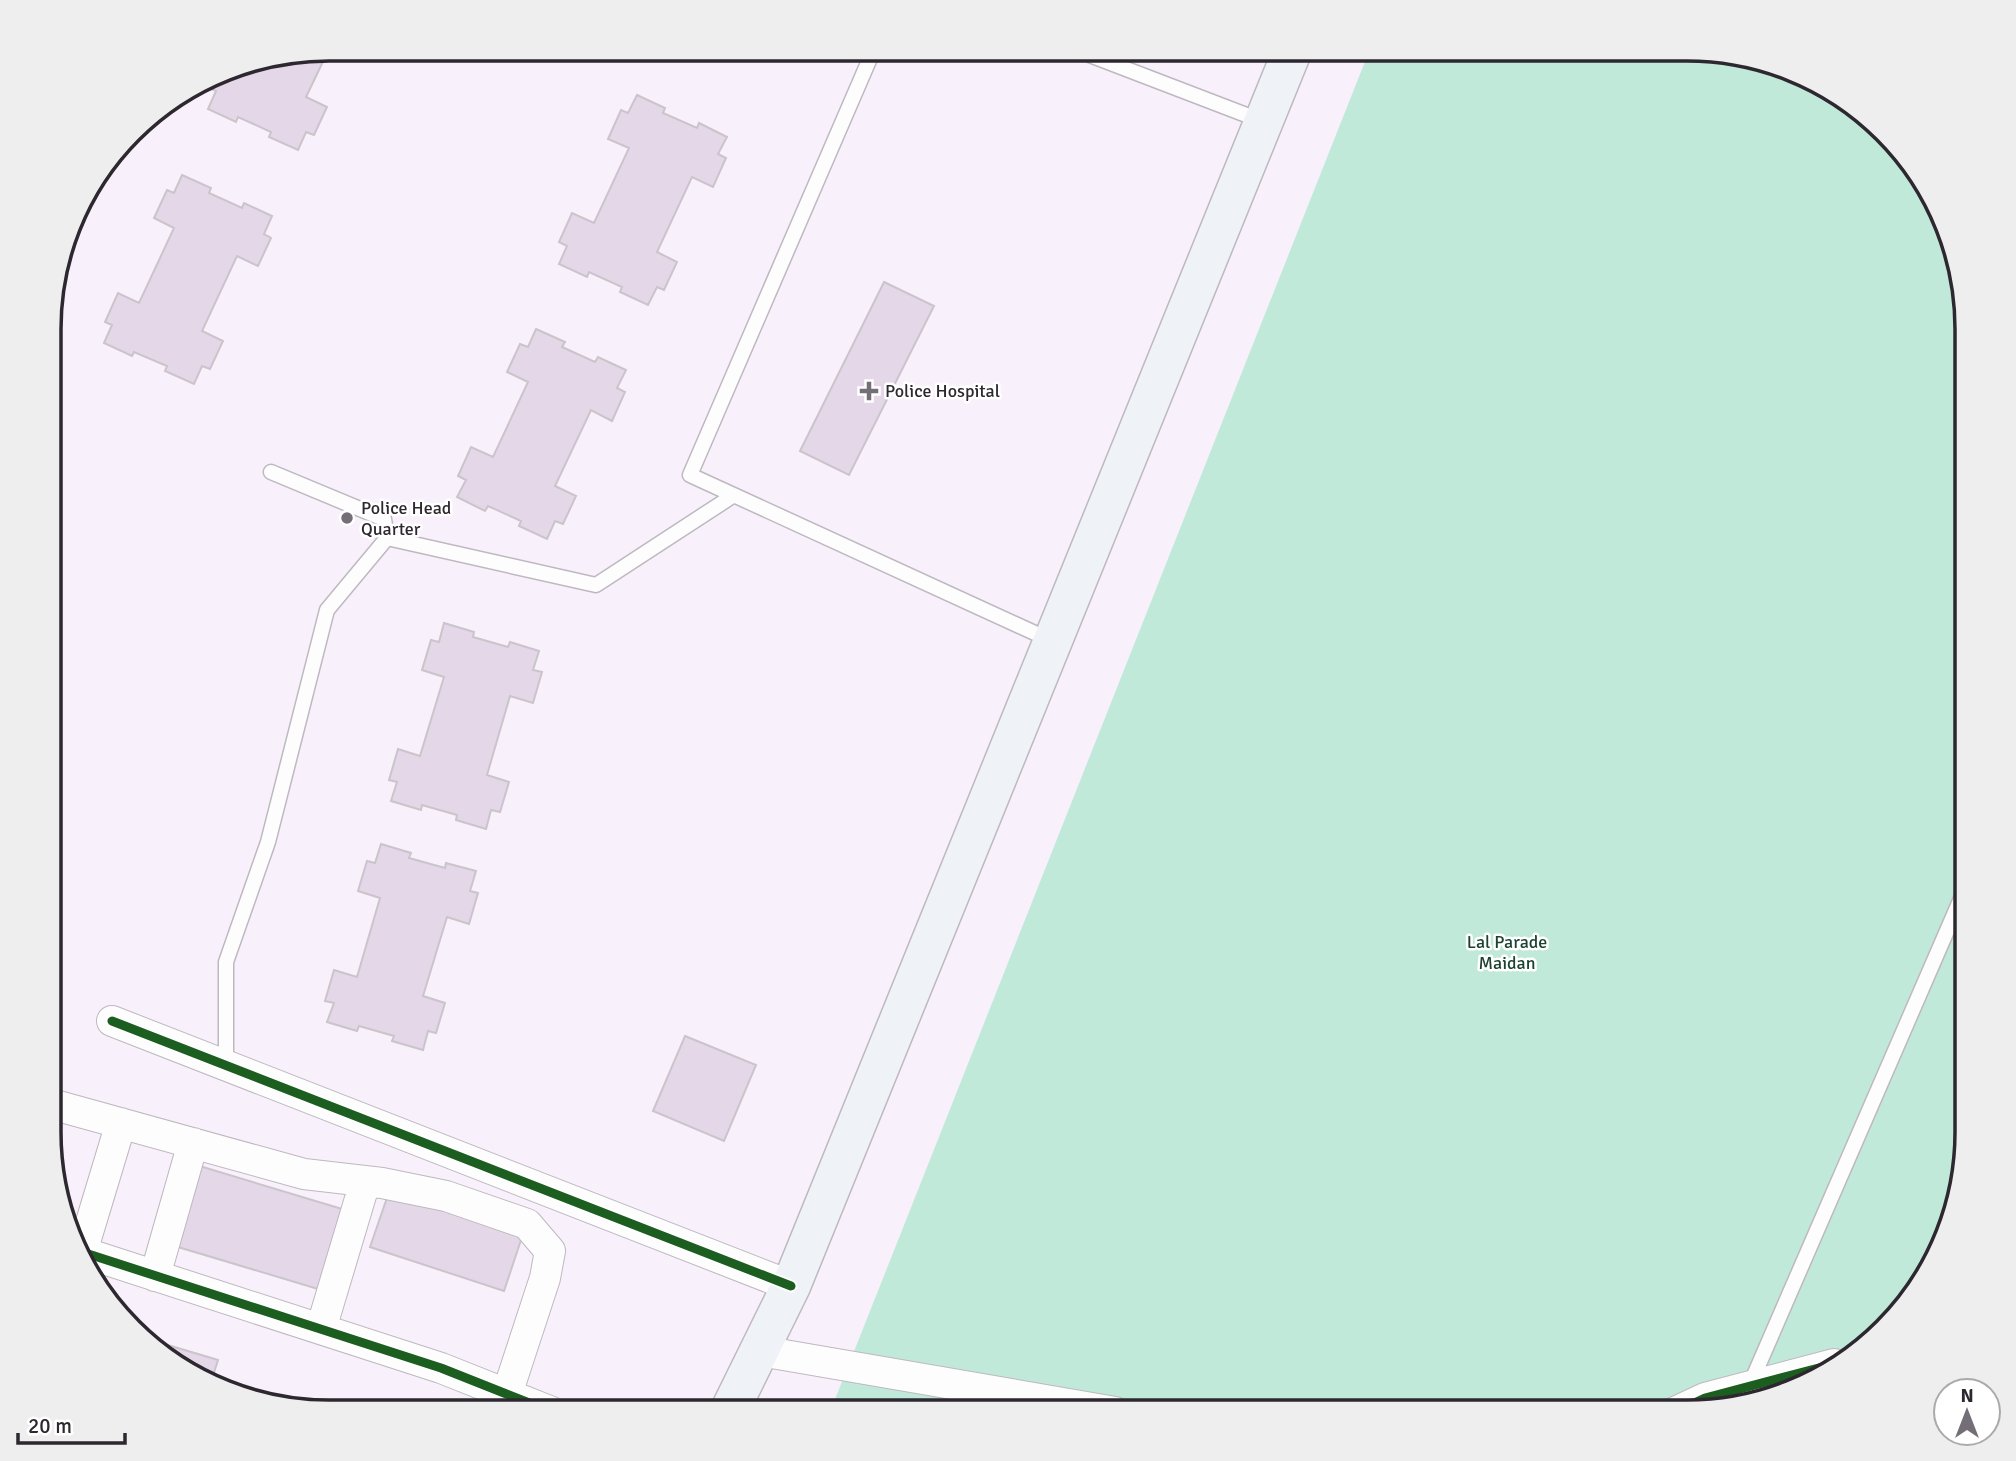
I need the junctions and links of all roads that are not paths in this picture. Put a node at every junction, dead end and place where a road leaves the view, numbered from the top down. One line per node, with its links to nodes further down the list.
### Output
1 (869, 61): 6 (lane)
2 (1105, 61): 4 (lane)
3 (1288, 61): 4 (main road)
4 (1264, 122): 8 (main road)
5 (271, 472): 7 (lane)
6 (734, 495): 7 (lane); 8 (lane)
7 (387, 538): 11 (lane)
8 (1053, 641): 19 (main road)
9 (1955, 912): 23 (lane)
10 (112, 1021): 11 (street)
11 (226, 1065): 19 (street)
12 (61, 1107): 13 (street)
13 (121, 1123): 14 (street); 16 (street)
14 (193, 1143): 15 (street); 18 (street)
15 (365, 1182): 20 (street); 24 (street)
16 (84, 1239)
17 (92, 1256): 18 (street)
18 (155, 1276): 20 (street)
19 (791, 1286): 21 (main road)
20 (321, 1329): 24 (street)
21 (761, 1351): 27 (main road); 28 (street)
22 (1793, 1377): 23 (street)
23 (1747, 1392): 25 (street)
24 (508, 1394): 26 (street)
25 (1703, 1399)
26 (523, 1400)
27 (735, 1400)
28 (1045, 1400)

